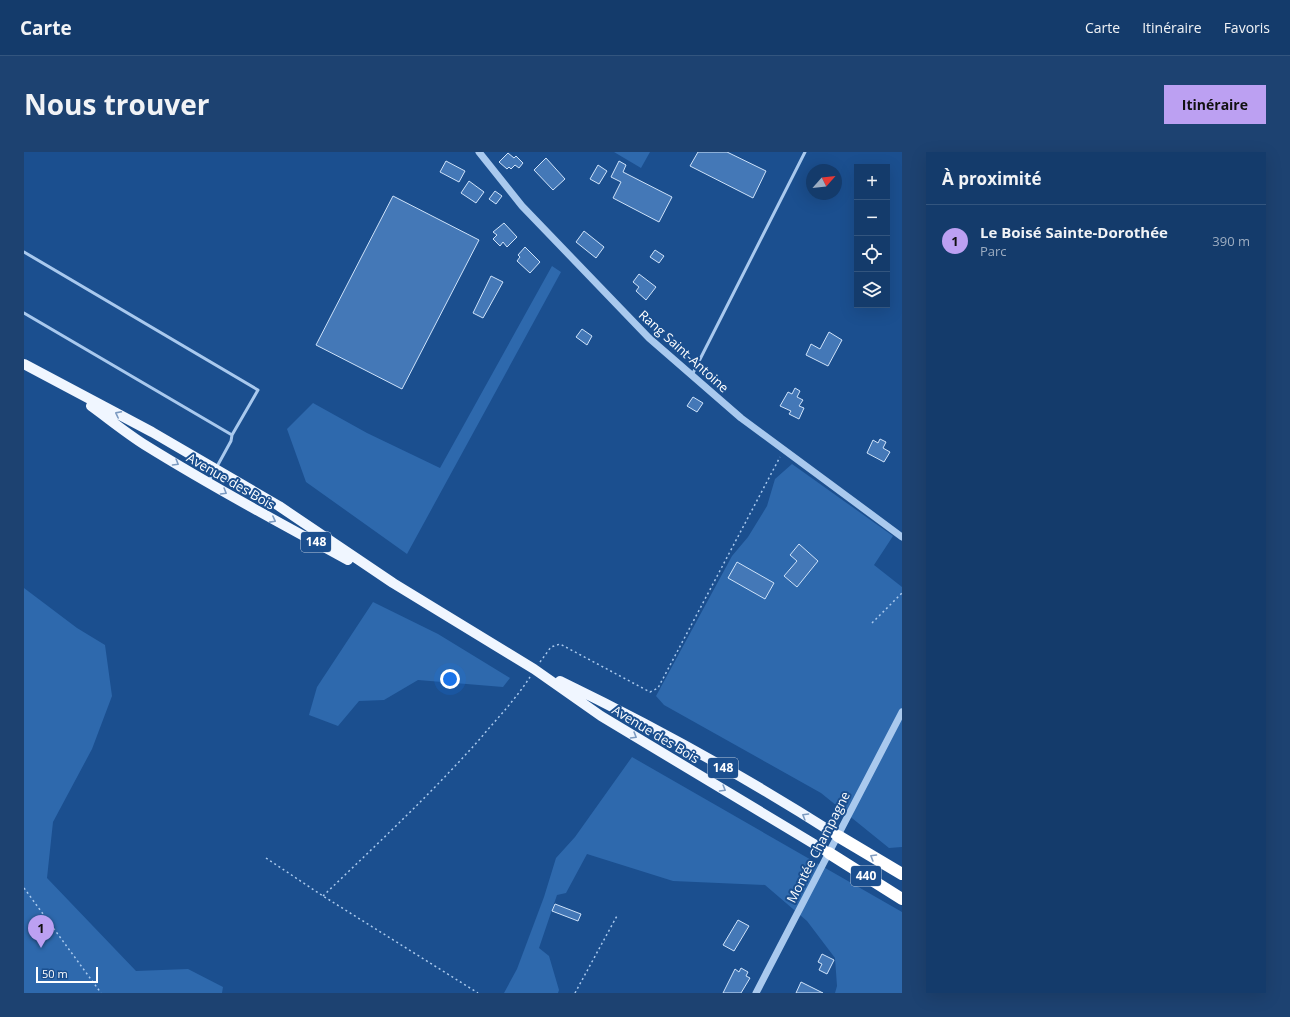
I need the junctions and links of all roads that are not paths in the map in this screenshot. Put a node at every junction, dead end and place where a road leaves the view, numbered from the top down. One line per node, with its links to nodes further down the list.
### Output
1 (479, 152): 6 (street, Rang Saint-Antoine)
2 (805, 152): 6 (lane)
3 (24, 252): 8 (lane)
4 (24, 313): 8 (lane)
5 (24, 364): 7 (main road, Avenue des Bois / 148)
6 (692, 376): 11 (street, Rang Saint-Antoine)
7 (65, 387): 9 (main road, Avenue des Bois / 148, one-way to 7); 10 (main road, Avenue des Bois / 148, one-way to 10)
8 (232, 435): 9 (lane)
9 (216, 469): 10 (lane); 12 (main road, Avenue des Bois / 148)
10 (208, 483): 12 (main road, Avenue des Bois / 148, one-way to 12)
11 (902, 537)
12 (392, 583): 13 (main road, Avenue des Bois / 148)
13 (534, 669): 15 (main road, Avenue des Bois / 148, one-way to 13); 16 (main road, Avenue des Bois / 148, one-way to 16)
14 (902, 712): 15 (street, Montée Champagne)
15 (838, 836): 16 (street, Montée Champagne); 17 (highway, 440, one-way to 15)
16 (829, 853): 18 (highway, 440); 19 (street, Montée Champagne)
17 (902, 874)
18 (902, 899)
19 (756, 993)

